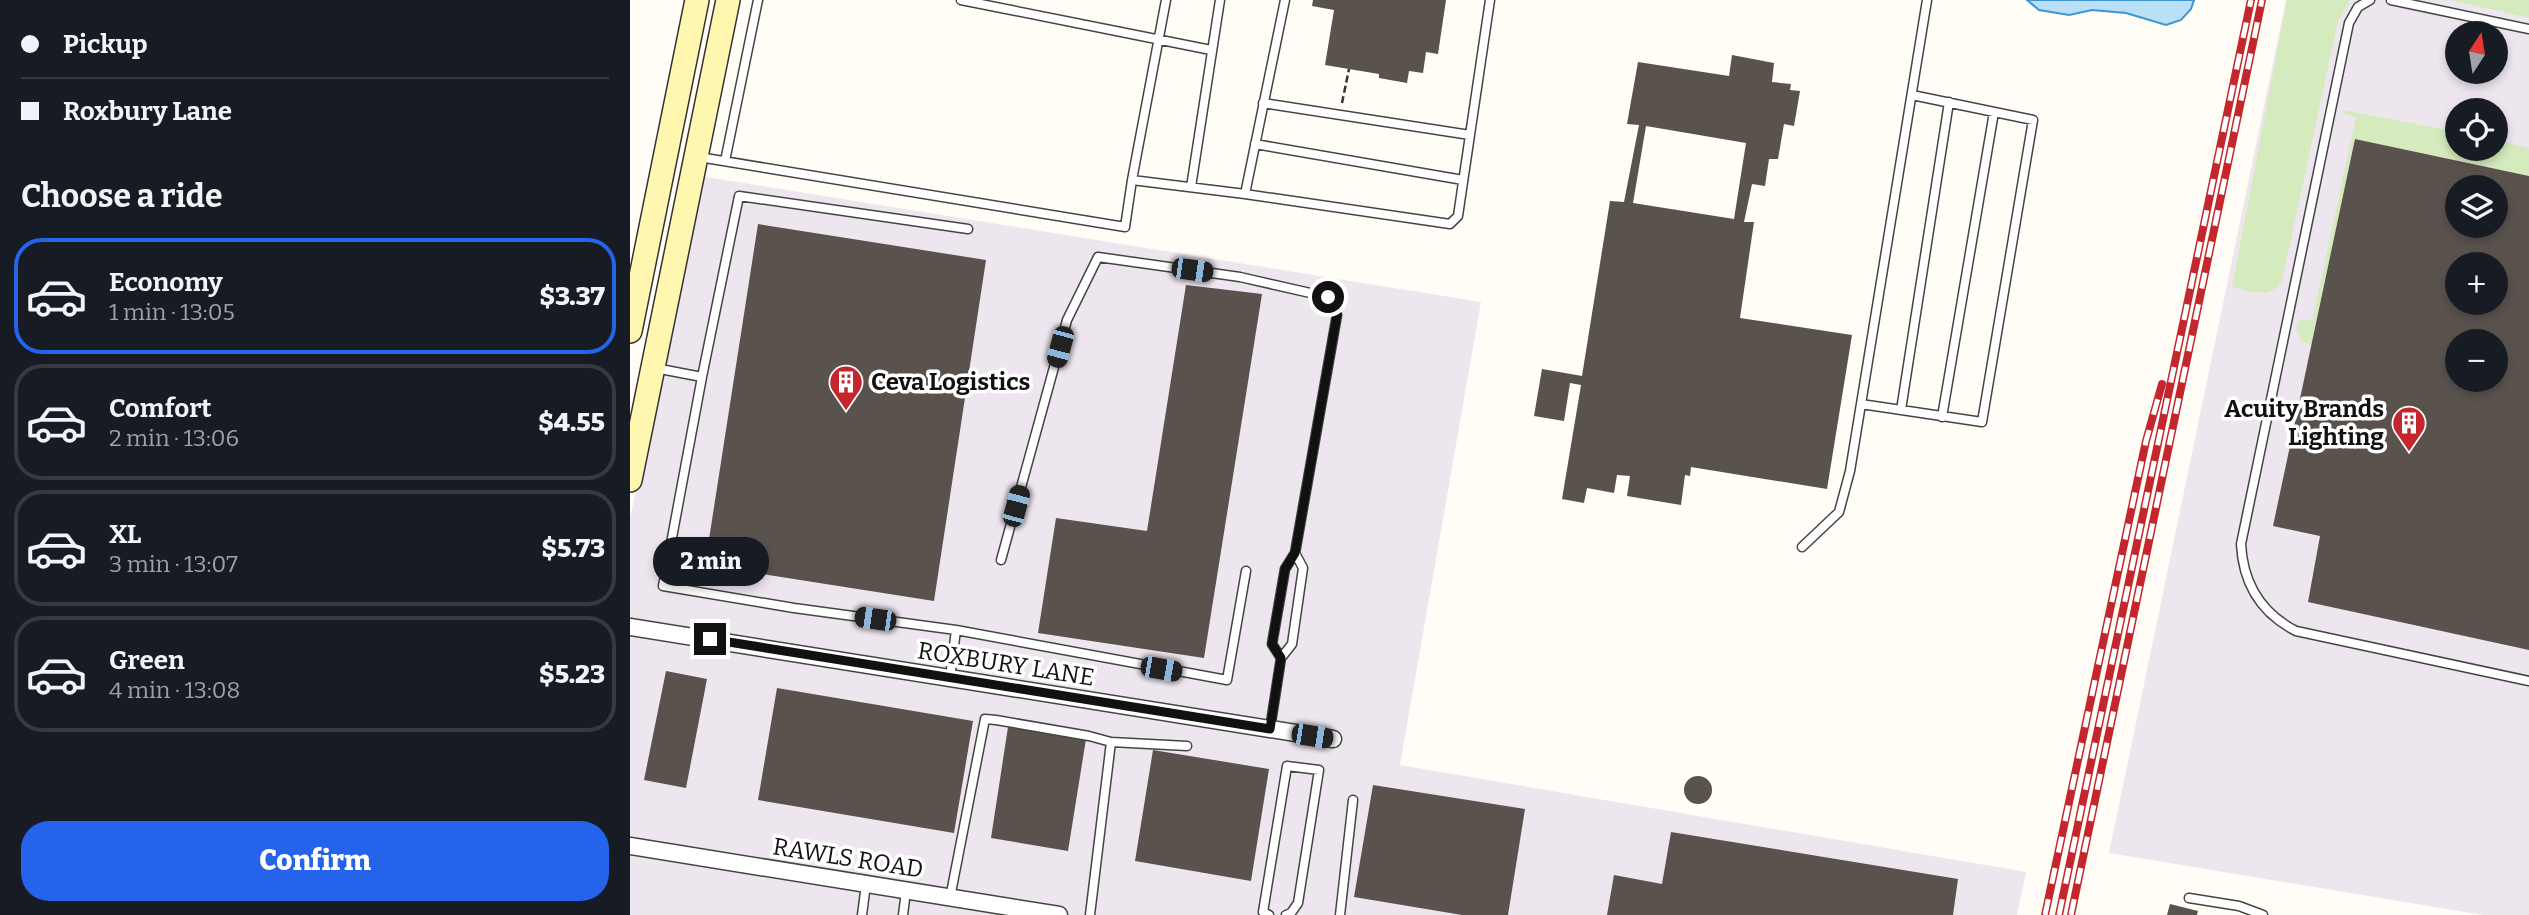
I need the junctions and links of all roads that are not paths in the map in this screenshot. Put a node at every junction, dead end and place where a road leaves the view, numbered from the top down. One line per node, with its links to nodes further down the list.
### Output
1 (758, 0): 22 (lane)
2 (961, 0): 13 (lane)
3 (1166, 0): 13 (lane)
4 (1220, 0): 14 (lane)
5 (1285, 0): 17 (lane)
6 (1490, 0): 19 (lane)
7 (1927, 0): 15 (lane)
8 (2370, 0): 43 (lane)
9 (2391, 0): 12 (lane)
10 (694, 1): 11 (street); 28 (main road)
11 (728, 4): 21 (main road)
12 (2529, 29)
13 (1158, 40): 14 (lane); 23 (lane)
14 (1211, 50): 25 (lane)
15 (1912, 95): 16 (lane); 31 (lane)
16 (1949, 102): 18 (lane); 32 (lane)
17 (1264, 103): 19 (lane); 20 (lane)
18 (1994, 112): 33 (lane); 33 (lane)
19 (1470, 135): 24 (lane)
20 (1255, 144): 24 (lane); 26 (lane)
21 (696, 156): 22 (lane); 29 (main road)
22 (725, 161): 23 (lane)
23 (1132, 180): 25 (lane)
24 (1463, 180): 26 (lane)
25 (1191, 187): 26 (lane)
26 (1245, 194)
27 (968, 229): 30 (lane)
28 (630, 331)
29 (653, 368): 30 (lane); 34 (main road)
30 (702, 377): 40 (lane)
31 (1861, 404): 32 (lane); 35 (lane)
32 (1900, 410): 33 (lane)
33 (1942, 417)
34 (630, 480)
35 (1802, 547)
36 (1295, 553): 37 (lane); 41 (lane); 41 (lane)
37 (1001, 560)
38 (1246, 571): 40 (lane)
39 (630, 627): 42 (street, ROXBURY LANE)
40 (956, 630): 42 (lane)
41 (1281, 658): 44 (lane)
42 (950, 678): 44 (street, ROXBURY LANE)
43 (2529, 681)
44 (1270, 729): 45 (street, ROXBURY LANE)
45 (1333, 739)
46 (1111, 742): 47 (lane); 52 (lane); 57 (lane)
47 (1187, 746)
48 (1353, 800): 60 (lane)
49 (630, 846): 50 (street, RAWLS ROAD)
50 (866, 884): 51 (street, RAWLS ROAD); 54 (lane)
51 (906, 891): 52 (street, RAWLS ROAD); 55 (lane)
52 (950, 898): 56 (street, RAWLS ROAD)
53 (2189, 898): 61 (lane)
54 (862, 915)
55 (903, 915)
56 (1059, 915)
57 (1090, 915)
58 (1269, 915): 59 (lane)
59 (1286, 915)
60 (1340, 915)
61 (2263, 915)

